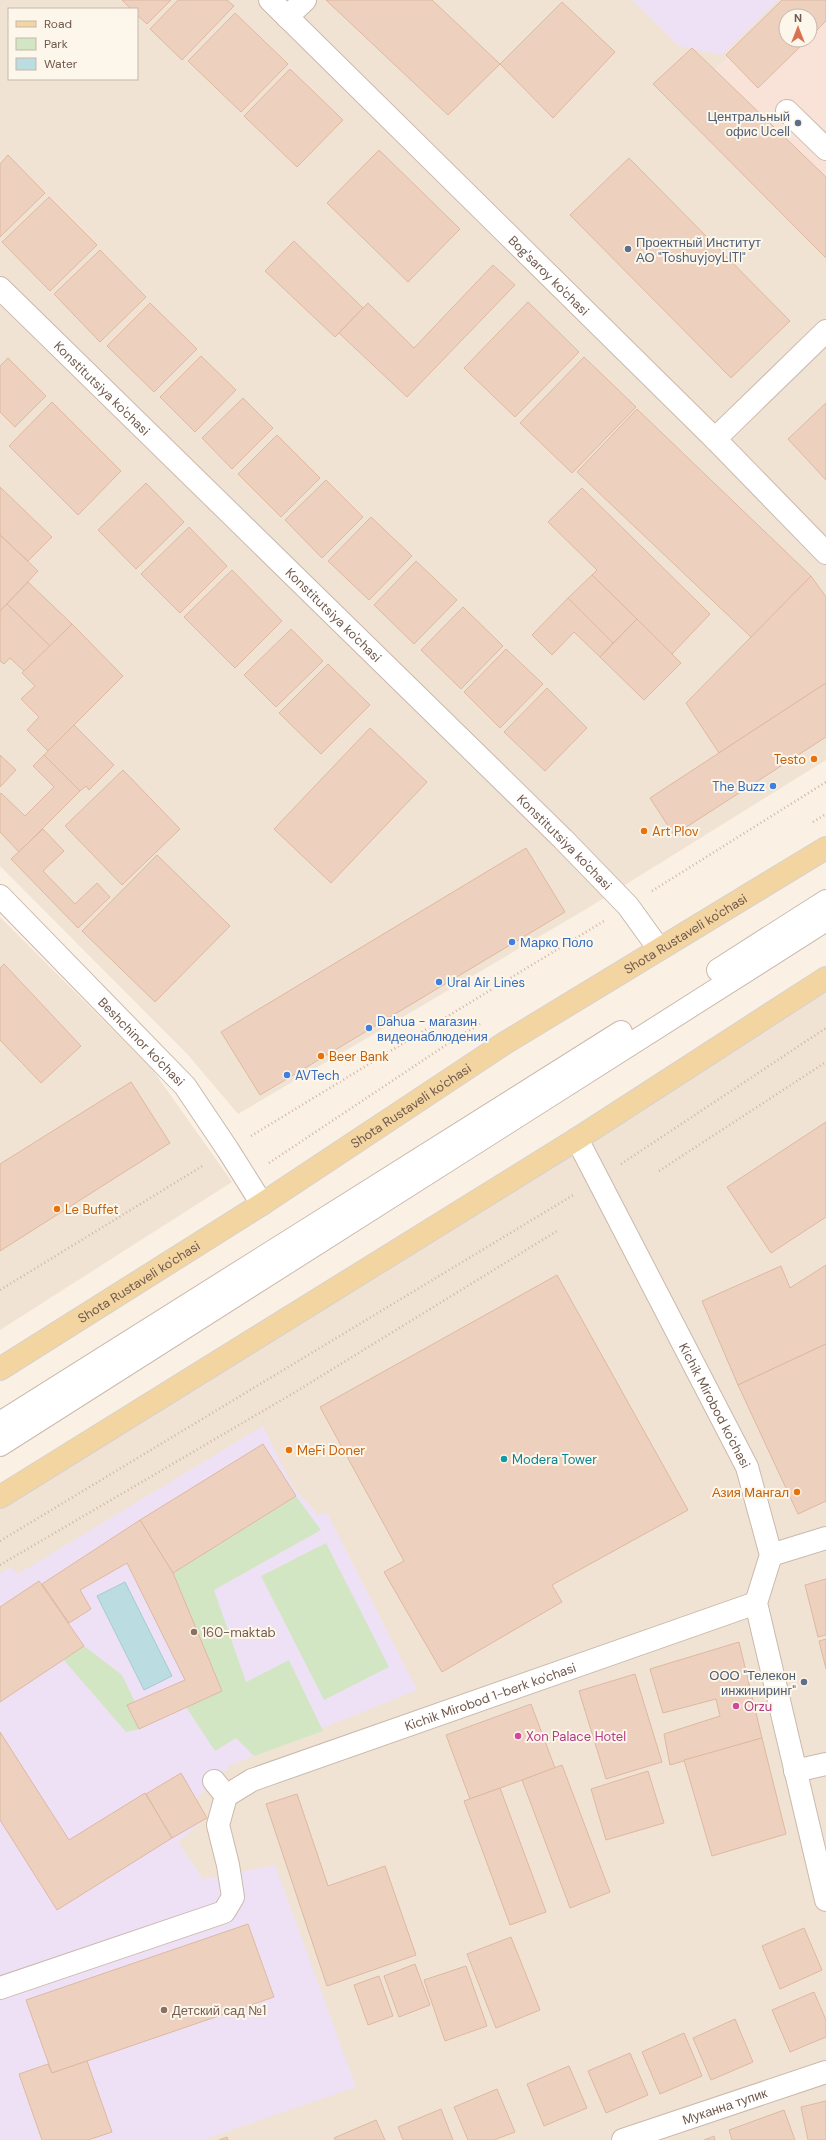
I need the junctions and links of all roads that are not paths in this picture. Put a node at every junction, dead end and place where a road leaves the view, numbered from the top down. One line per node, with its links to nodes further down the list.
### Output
1 (270, 0): 3 (street, Bog'saroy ko'chasi)
2 (305, 0): 3 (street)
3 (287, 17): 8 (street, Bog'saroy ko'chasi)
4 (787, 111): 5 (street)
5 (826, 149)
6 (0, 288): 14 (street, Konstitutsiya ko'chasi)
7 (826, 331): 8 (street)
8 (715, 439): 9 (street, Bog'saroy ko'chasi)
9 (826, 553)
10 (826, 848): 14 (main road, Shota Rustaveli ko'chasi)
11 (0, 896): 17 (street, Beshchinor ko'chasi)
12 (826, 901): 19 (street)
13 (826, 920): 20 (street)
14 (659, 949): 17 (main road, Shota Rustaveli ko'chasi)
15 (826, 978): 16 (main road)
16 (577, 1139): 21 (main road); 23 (street, Kichik Mirobod ko'chasi)
17 (262, 1204): 18 (main road, Shota Rustaveli ko'chasi)
18 (0, 1369)
19 (0, 1423)
20 (0, 1445)
21 (0, 1497)
22 (826, 1538): 23 (street)
23 (772, 1554): 24 (street)
24 (756, 1603): 26 (street); 29 (street, Kichik Mirobod 1-berk ko'chasi)
25 (826, 1764): 26 (street)
26 (795, 1771): 27 (street)
27 (823, 1876): 28 (street)
28 (826, 1900)
29 (0, 1988)
30 (826, 2072): 31 (street, Муканна тупик)
31 (623, 2140)

